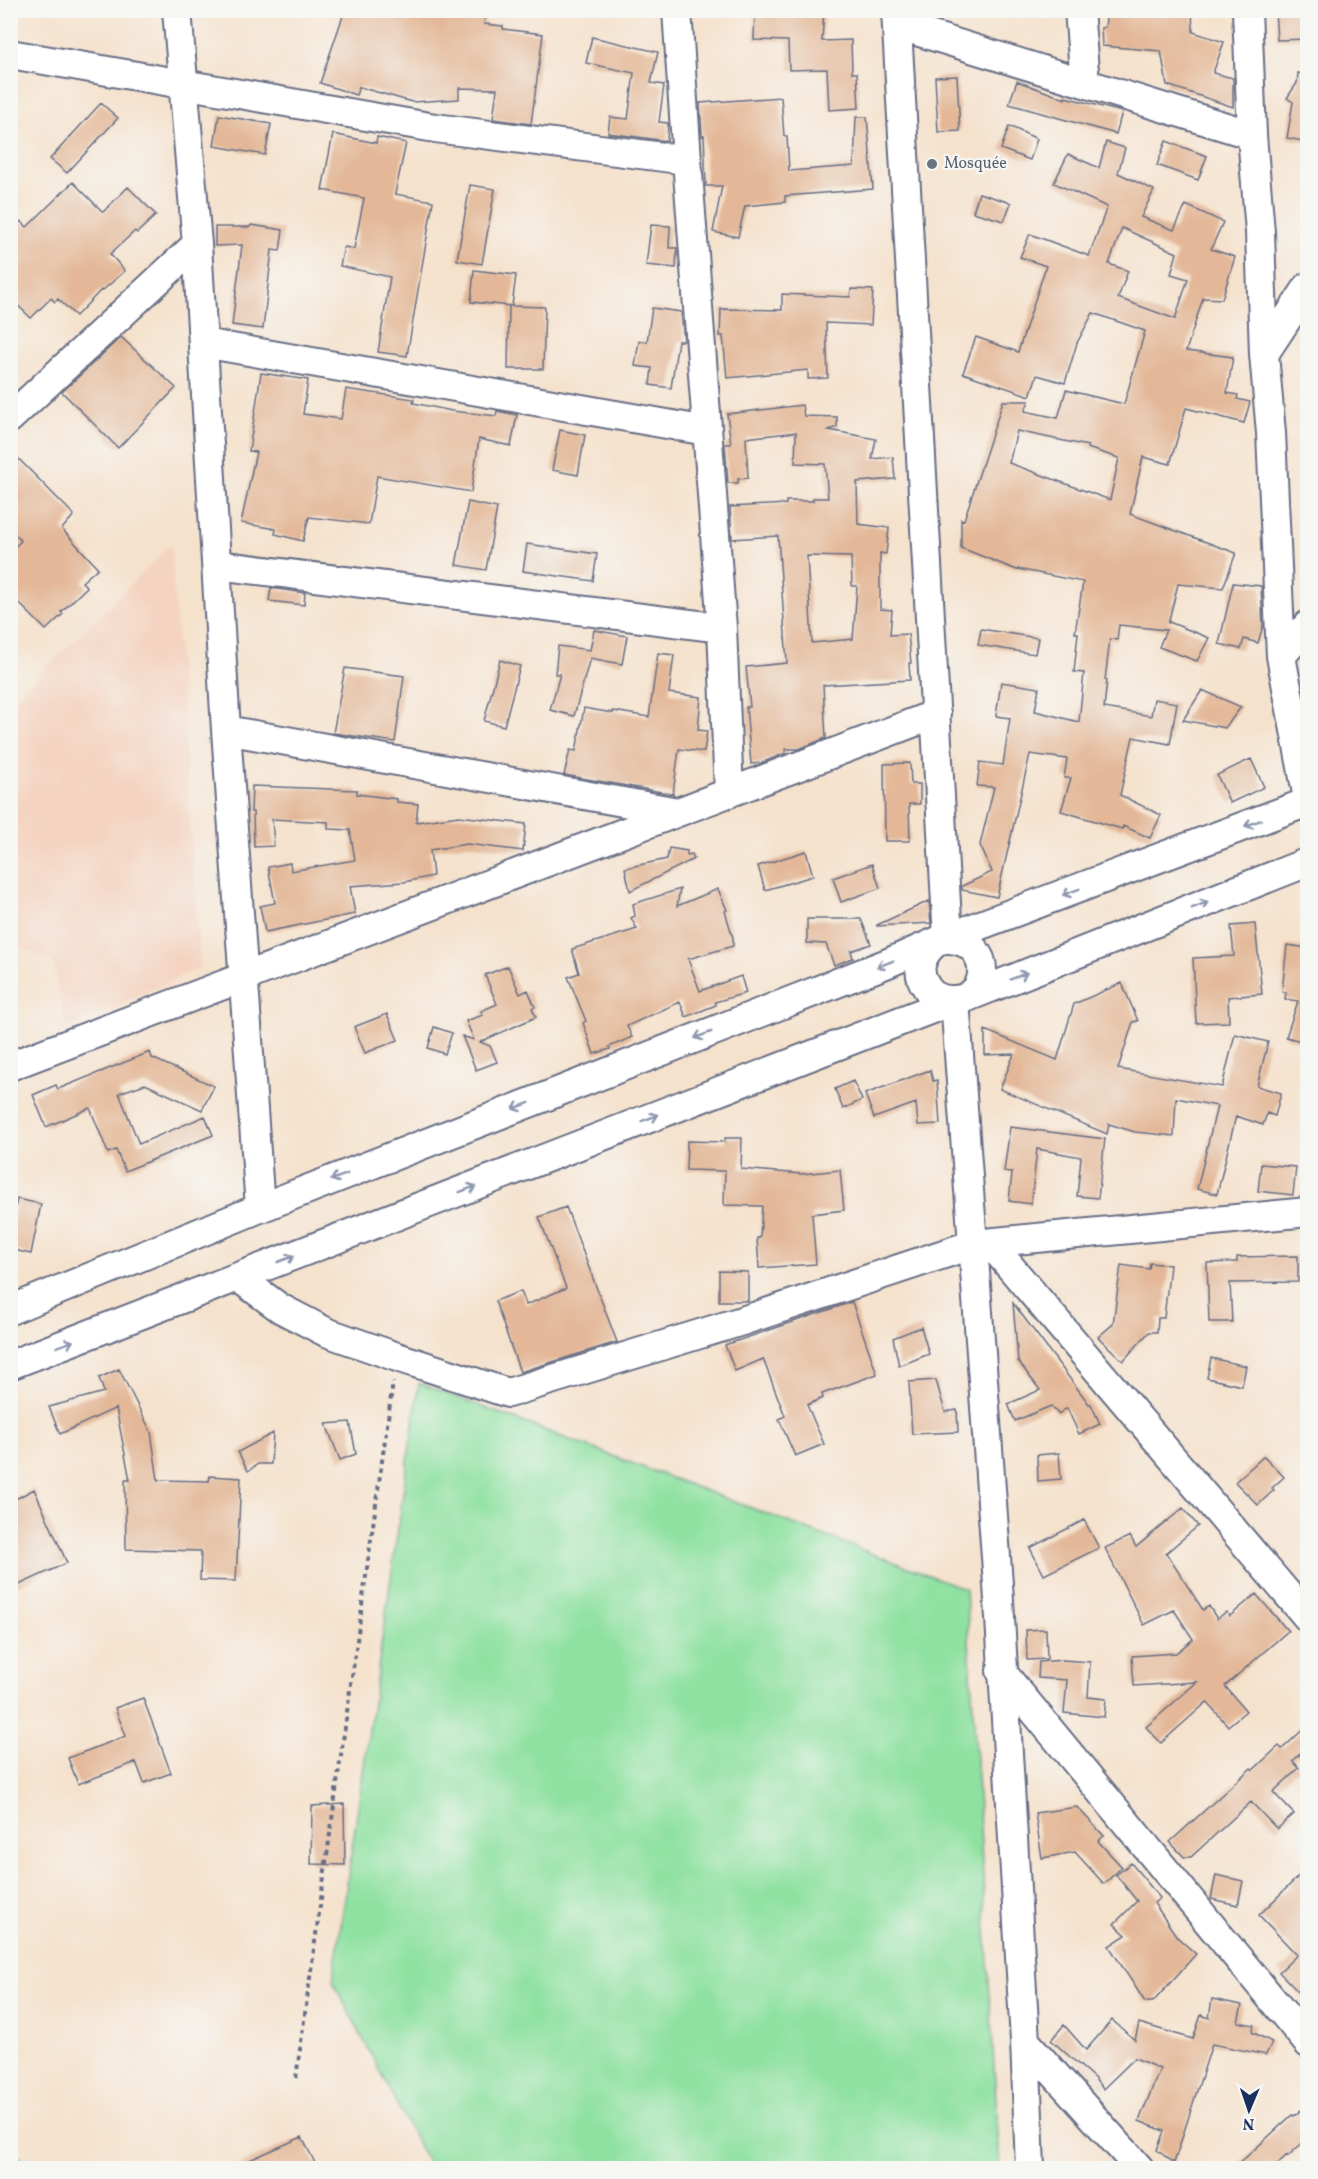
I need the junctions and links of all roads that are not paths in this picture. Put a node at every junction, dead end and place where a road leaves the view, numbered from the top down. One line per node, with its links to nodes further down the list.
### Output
1 (177, 10): 7 (street)
2 (677, 10): 10 (street)
3 (1079, 10): 8 (street)
4 (1247, 10): 9 (street)
5 (896, 18): 8 (street); 21 (street)
6 (10, 54): 7 (street)
7 (182, 83): 10 (street); 11 (street)
8 (1085, 83): 9 (street)
9 (1252, 135): 14 (street)
10 (687, 160): 16 (street)
11 (196, 244): 13 (street); 15 (street)
12 (1308, 287): 14 (street)
13 (203, 343): 16 (street); 17 (street)
14 (1264, 354): 20 (street)
15 (10, 418)
16 (707, 431): 19 (street)
17 (217, 565): 19 (street); 22 (street)
18 (1308, 625): 20 (street)
19 (722, 628): 23 (street)
20 (1281, 656): 24 (street)
21 (936, 714): 23 (street); 27 (street)
22 (226, 730): 25 (street); 28 (street)
23 (729, 793): 25 (street)
24 (1308, 801): 27 (street, one-way to 27)
25 (678, 812): 28 (street)
26 (1308, 862): 29 (street, one-way to 26)
27 (943, 940): 29 (street); 29 (street); 31 (street, one-way to 31)
28 (244, 977): 30 (street); 31 (street)
29 (960, 999): 33 (street); 34 (street, one-way to 29)
30 (10, 1065)
31 (260, 1208): 35 (street)
32 (1308, 1212): 33 (street)
33 (982, 1243): 34 (street); 37 (street); 38 (street)
34 (239, 1278): 36 (street, one-way to 34)
35 (10, 1310)
36 (10, 1365)
37 (1308, 1618)
38 (1001, 1671): 39 (street); 40 (street)
39 (1025, 2040): 41 (street); 42 (street)
40 (1308, 2043)
41 (1030, 2169)
42 (1139, 2169)

